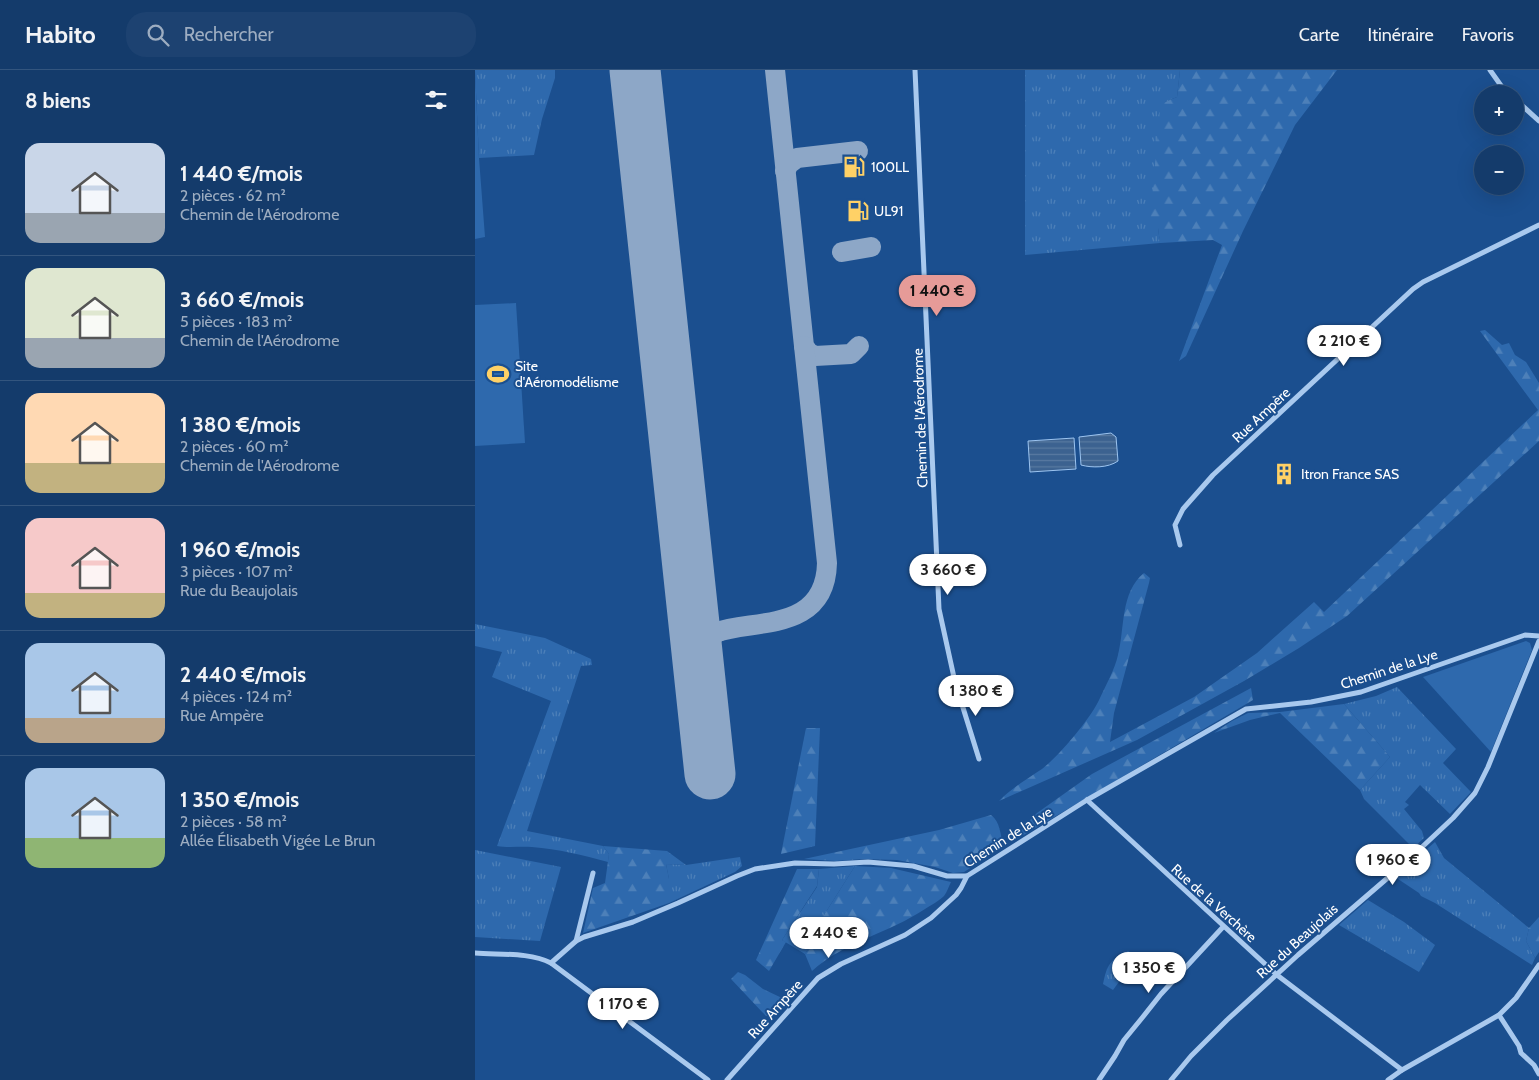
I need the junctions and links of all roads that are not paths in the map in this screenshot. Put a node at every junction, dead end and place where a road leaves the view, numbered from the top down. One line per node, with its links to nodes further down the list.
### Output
1 (915, 70): 10 (street, Chemin de l'Aérodrome)
2 (1490, 70): 3 (street)
3 (1501, 85)
4 (1524, 107): 5 (street)
5 (1539, 121)
6 (1539, 225): 7 (street, Rue Ampère)
7 (1180, 545)
8 (1539, 636): 11 (street, Chemin de la Lye)
9 (1539, 641): 19 (street, Rue du Beaujolais)
10 (979, 759)
11 (1087, 800): 13 (street, Chemin de la Lye); 14 (street, Rue de la Verchère)
12 (593, 873): 15 (street)
13 (967, 876): 15 (street, Chemin de la Lye); 24 (street, Rue Ampère)
14 (1223, 927): 19 (street, Rue de la Verchère); 25 (street)
15 (576, 941): 17 (street, Chemin de la Lye)
16 (475, 953): 17 (street)
17 (551, 963): 23 (street)
18 (1539, 965): 20 (street)
19 (1277, 975): 21 (street, Rue de la Verchère); 26 (street, Rue du Beaujolais)
20 (1499, 1015): 21 (street); 22 (street)
21 (1402, 1070): 27 (street)
22 (1539, 1074)
23 (707, 1080)
24 (727, 1080)
25 (1099, 1080)
26 (1171, 1080)
27 (1388, 1080)

